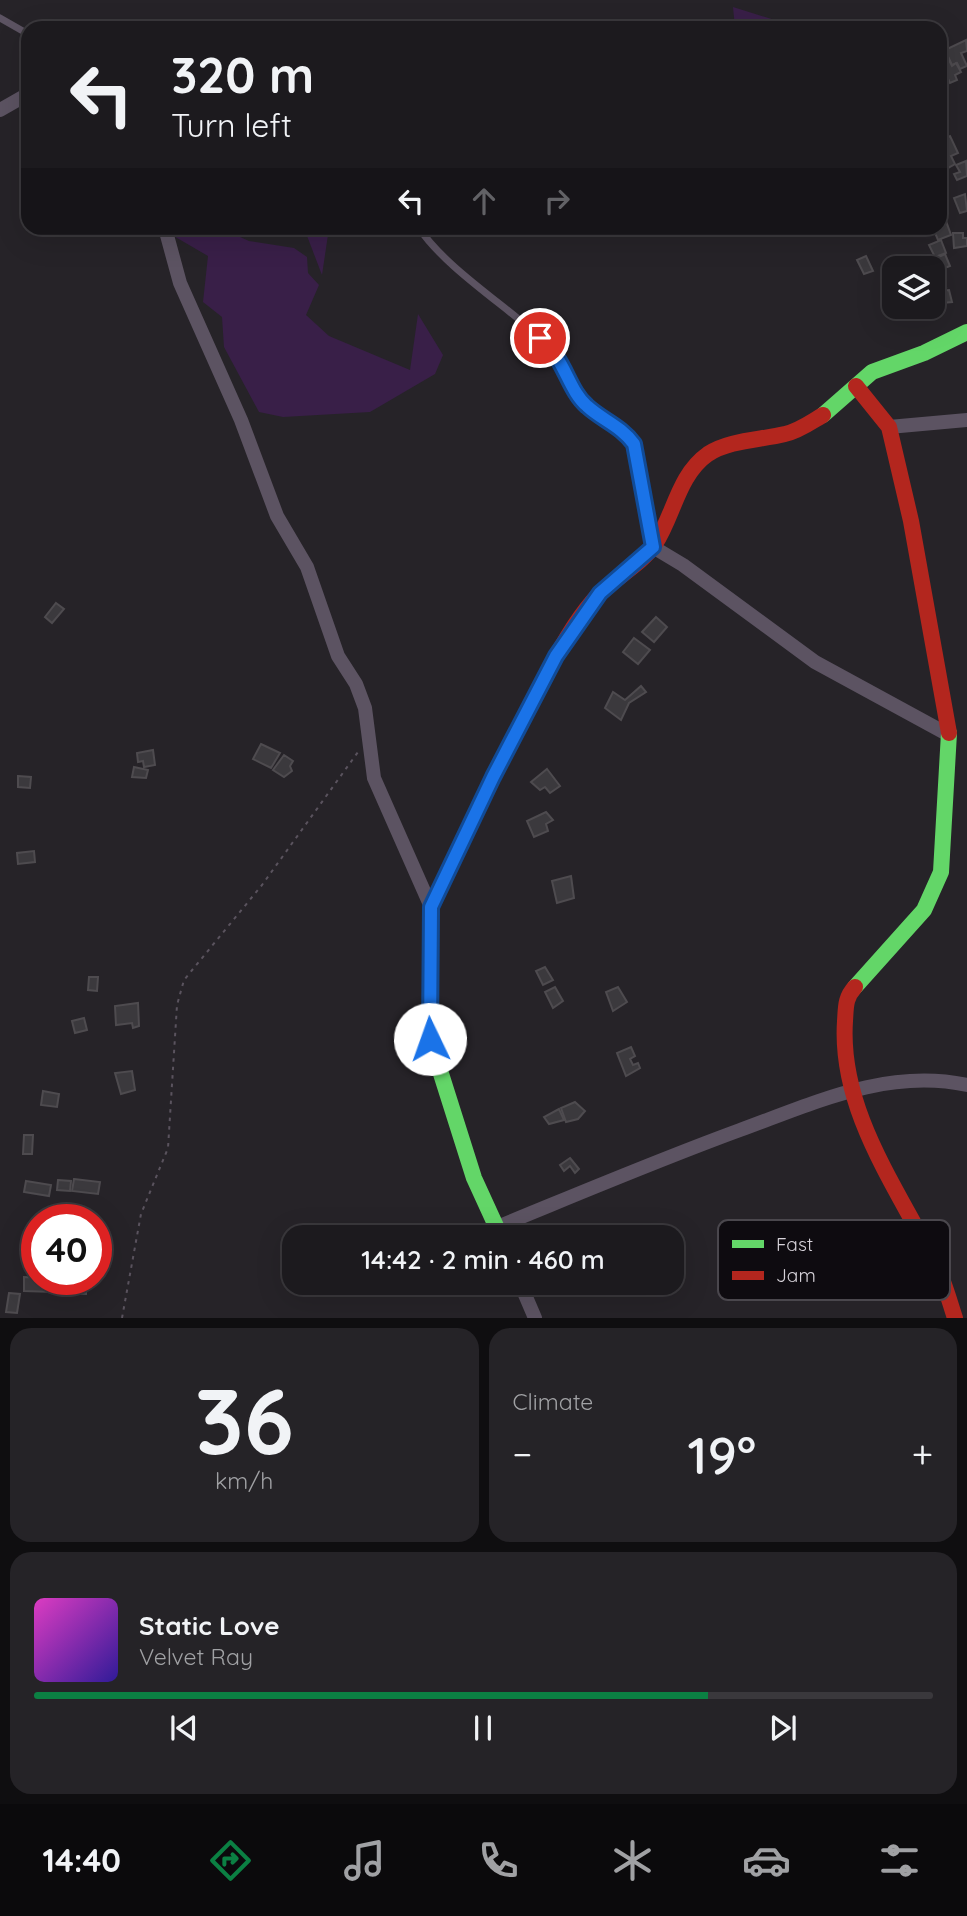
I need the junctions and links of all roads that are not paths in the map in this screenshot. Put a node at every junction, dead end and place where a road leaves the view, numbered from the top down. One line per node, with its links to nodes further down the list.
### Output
1 (0, 18): 2 (lane)
2 (21, 30)
3 (21, 98): 4 (street)
4 (0, 110)
5 (167, 235): 13 (street)
6 (425, 235): 11 (lane)
7 (967, 332): 8 (street)
8 (856, 386): 10 (street); 11 (street)
9 (967, 420): 10 (street)
10 (889, 426): 12 (street)
11 (653, 547): 12 (street); 13 (street)
12 (949, 735): 15 (street)
13 (431, 907): 17 (street)
14 (967, 1085): 15 (street)
15 (852, 1089): 16 (street); 18 (street)
16 (912, 1220)
17 (496, 1225)
18 (515, 1225)
19 (525, 1295): 21 (street)
20 (949, 1300): 22 (street)
21 (535, 1318)
22 (955, 1318)

